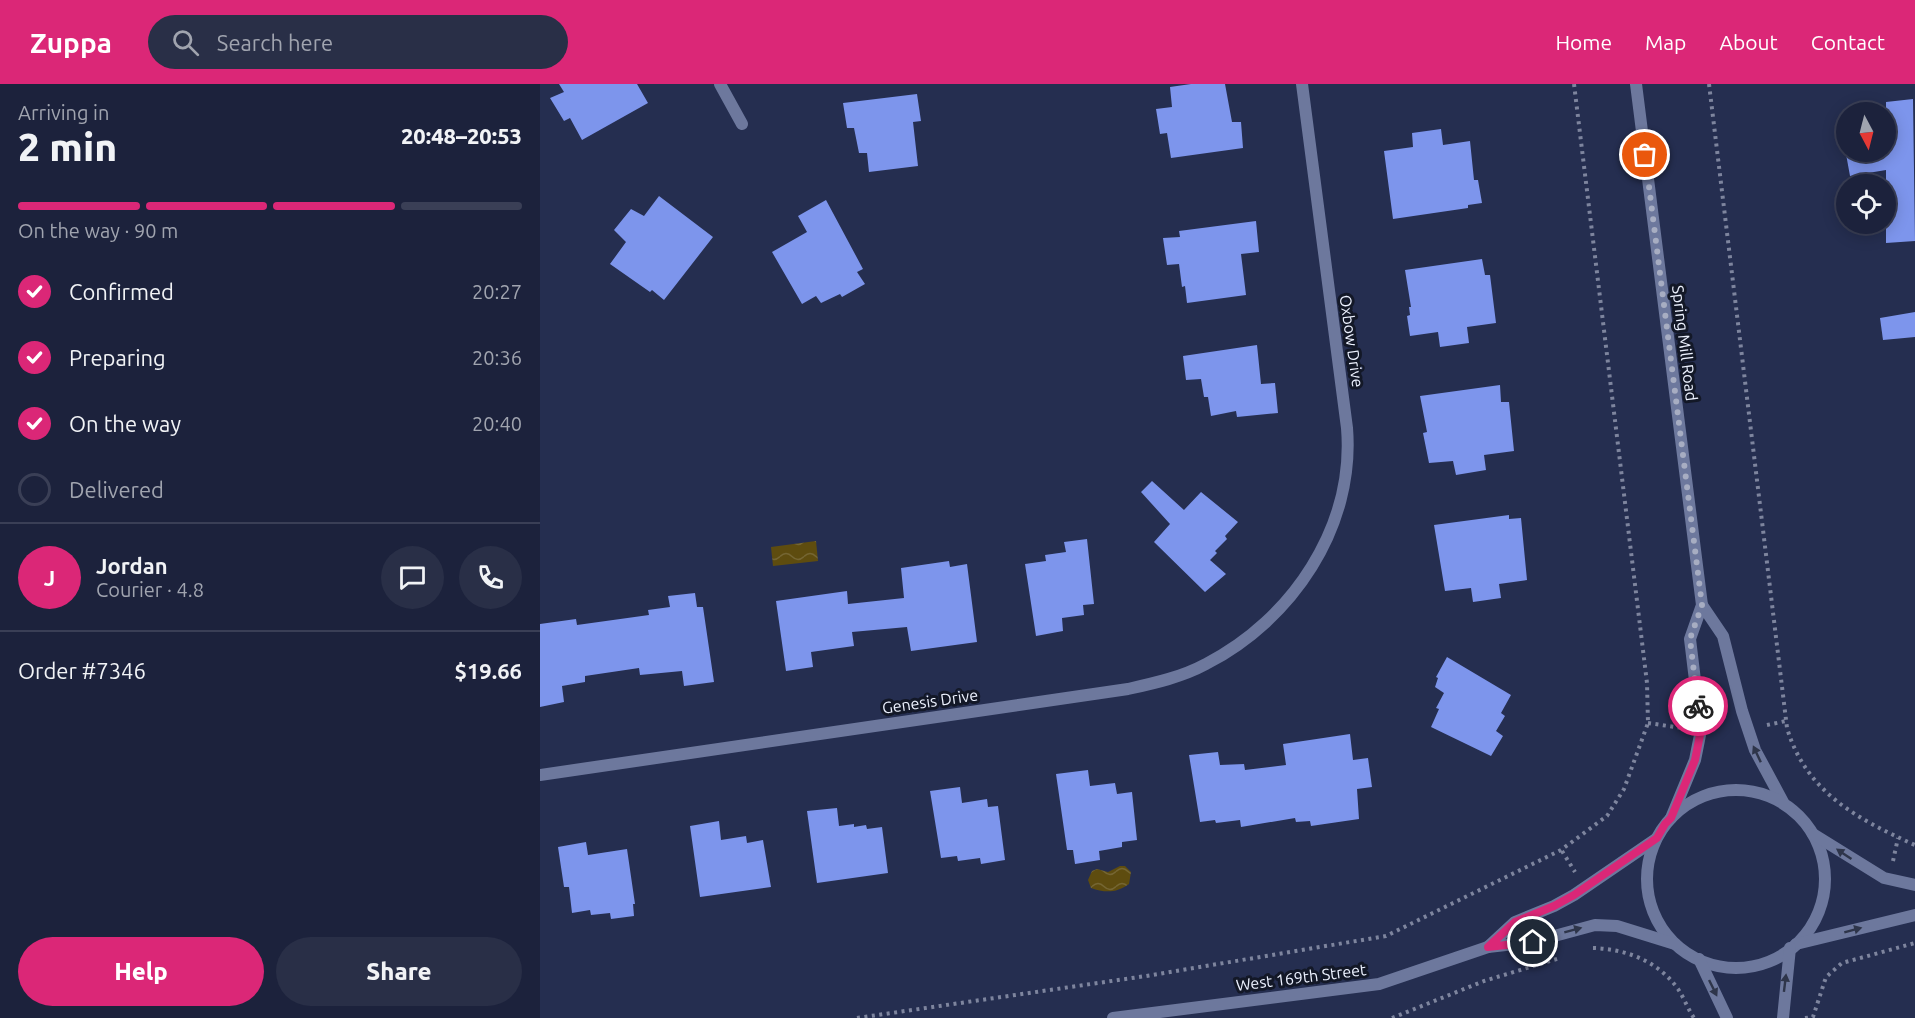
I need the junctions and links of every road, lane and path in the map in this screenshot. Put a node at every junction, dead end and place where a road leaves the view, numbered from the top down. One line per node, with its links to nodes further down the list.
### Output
1 (720, 84): 6 (street)
2 (1302, 84): 7 (street, Oxbow Drive)
3 (1574, 84): 24 (path)
4 (1636, 84): 8 (street, Spring Mill Road)
5 (1710, 84): 14 (path)
6 (742, 124)
7 (1296, 592): 9 (street, Genesis Drive)
8 (1702, 605): 10 (street, Spring Mill Road, one-way to 8); 11 (street, Spring Mill Road)
9 (540, 775)
10 (1785, 805): 11 (street); 12 (street)
11 (1671, 818): 13 (street)
12 (1813, 834): 15 (street, one-way to 12); 19 (street)
13 (1657, 838): 18 (street); 20 (street, West 169th Street)
14 (1915, 845)
15 (1915, 885)
16 (1915, 915): 19 (street, one-way to 16)
17 (1915, 943): 30 (path)
18 (1677, 945): 20 (street, West 169th Street, one-way to 18); 23 (street)
19 (1793, 946): 23 (street); 29 (street, one-way to 19)
20 (1488, 947): 25 (street, West 169th Street)
21 (1583, 951): 27 (path)
22 (1561, 957): 26 (path)
23 (1699, 959): 28 (street, one-way to 28)
24 (857, 1018)
25 (1115, 1018)
26 (1392, 1018)
27 (1694, 1018)
28 (1727, 1018)
29 (1783, 1018)
30 (1805, 1018)

